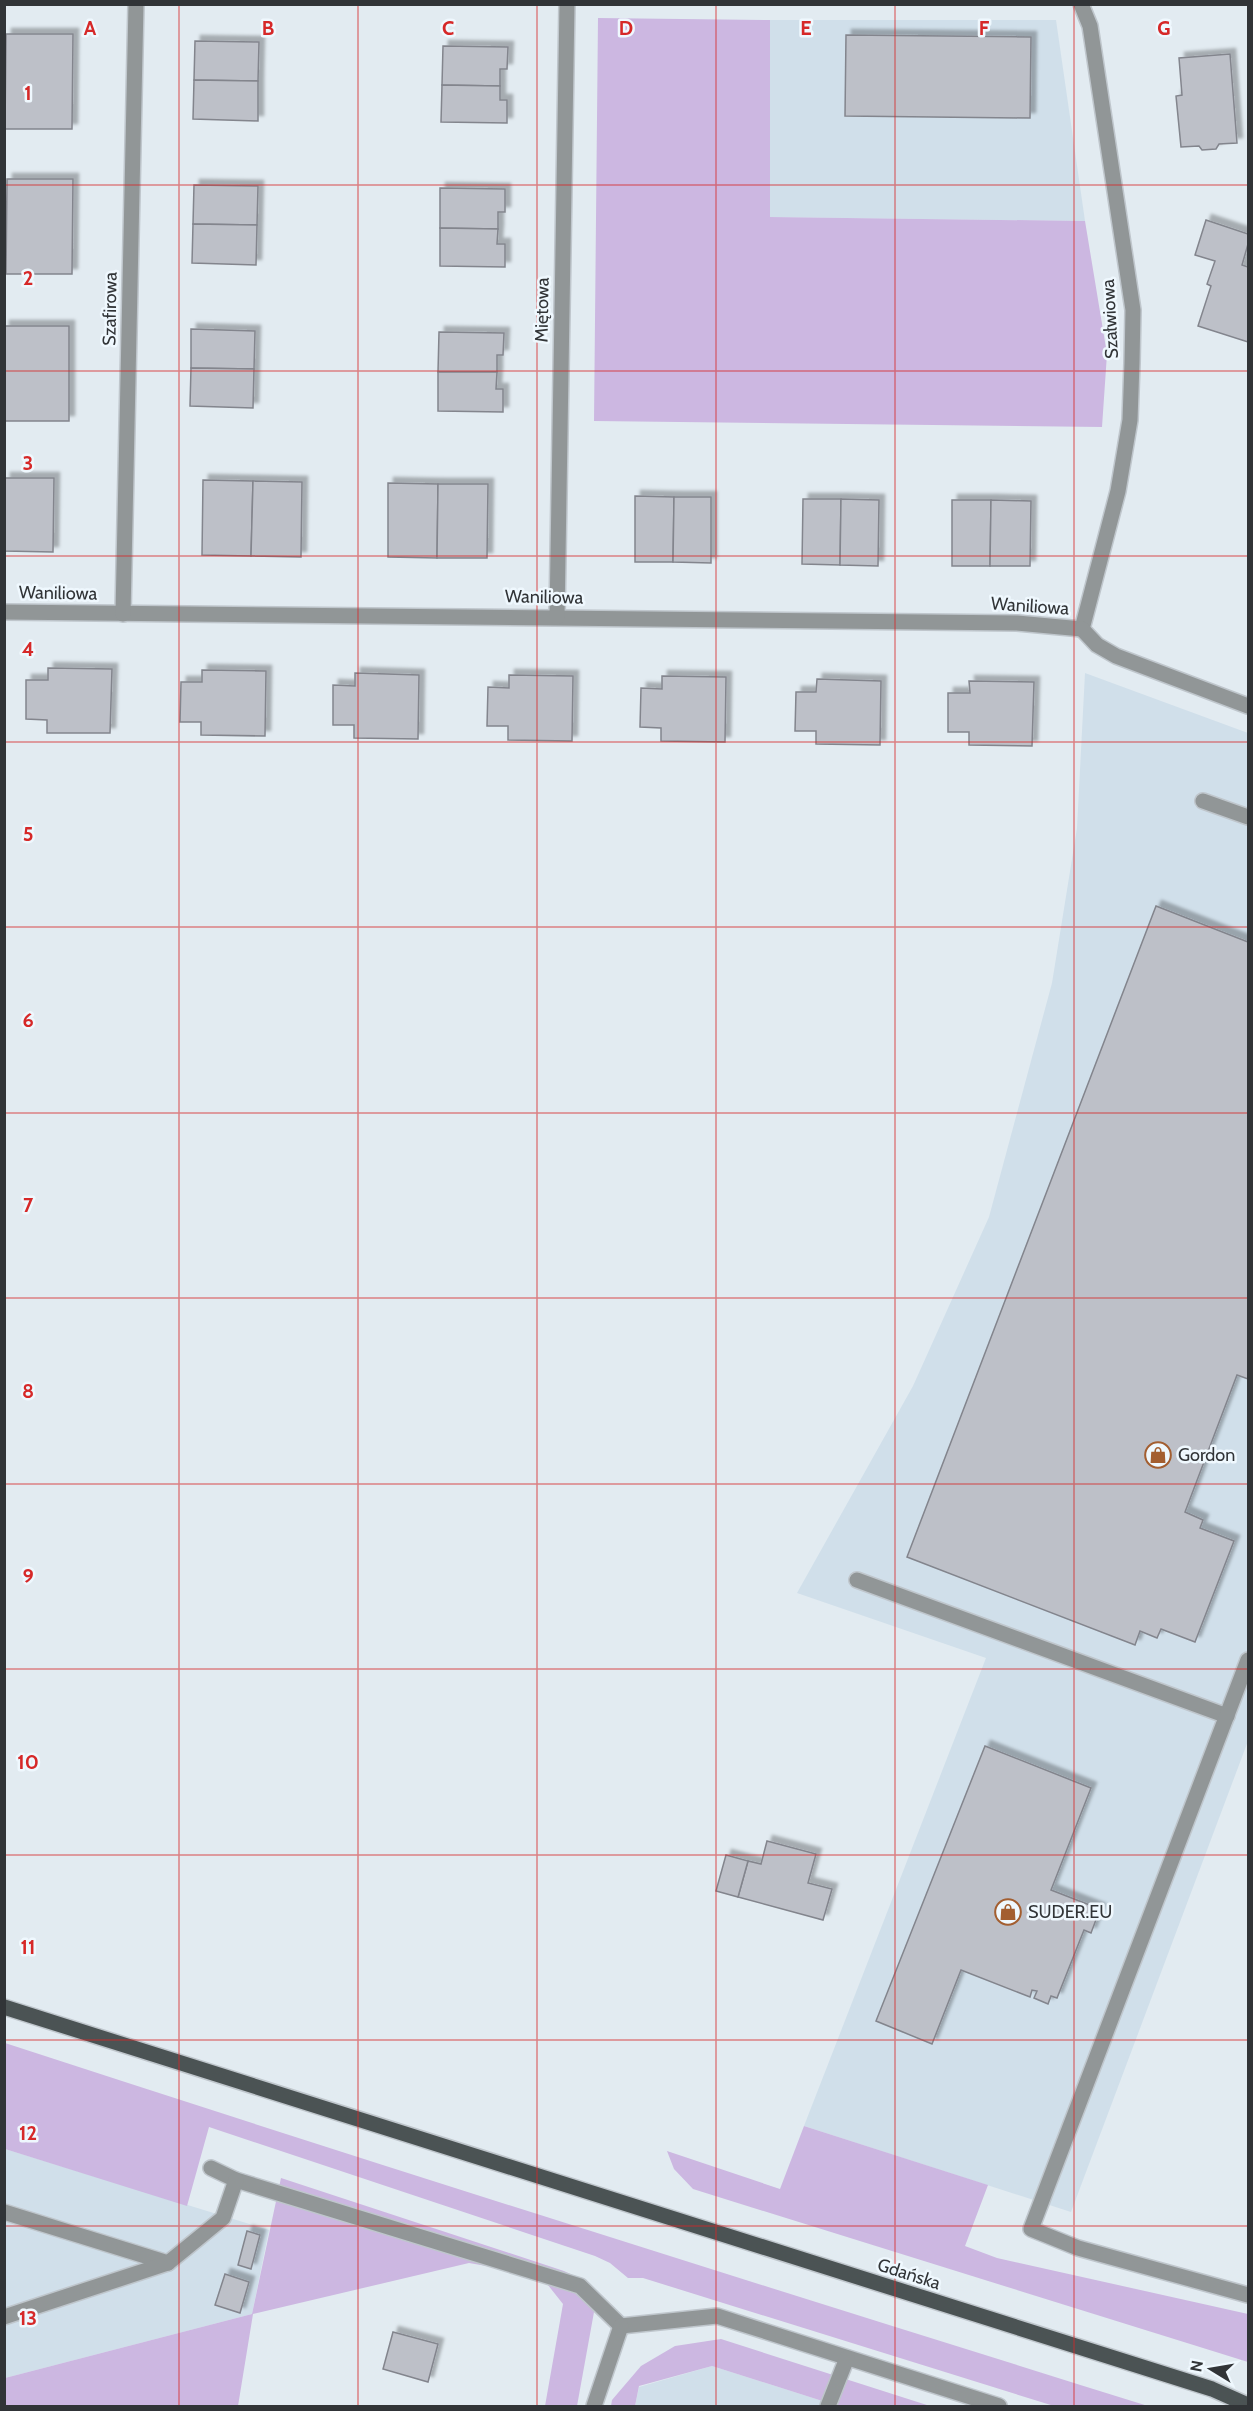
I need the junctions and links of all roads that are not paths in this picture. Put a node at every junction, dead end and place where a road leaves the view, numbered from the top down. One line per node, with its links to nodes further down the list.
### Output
1 (136, 4): 5 (street, Szafirowa)
2 (567, 4): 6 (street, Miętowa)
3 (1081, 4): 7 (street, Szałwiowa)
4 (4, 612): 5 (street, Waniliowa)
5 (123, 614): 6 (street, Waniliowa)
6 (557, 616): 7 (street, Waniliowa)
7 (1082, 629): 8 (street)
8 (1248, 706)
9 (1203, 801): 10 (street)
10 (1248, 817)
11 (857, 1580): 13 (street)
12 (1248, 1660): 13 (street)
13 (1227, 1716): 19 (street)
14 (4, 2007): 23 (main road, Gdańska)
15 (211, 2168): 16 (street)
16 (236, 2180): 18 (street); 21 (street)
17 (4, 2212): 18 (street)
18 (168, 2263): 20 (street)
19 (1248, 2295)
20 (4, 2317)
21 (621, 2326): 22 (street); 26 (street)
22 (846, 2358): 27 (street); 28 (street)
23 (1212, 2389): 24 (main road, Gdańska); 25 (main road, Gdańska)
24 (1248, 2396)
25 (1248, 2405)
26 (594, 2406)
27 (828, 2406)
28 (999, 2406)

